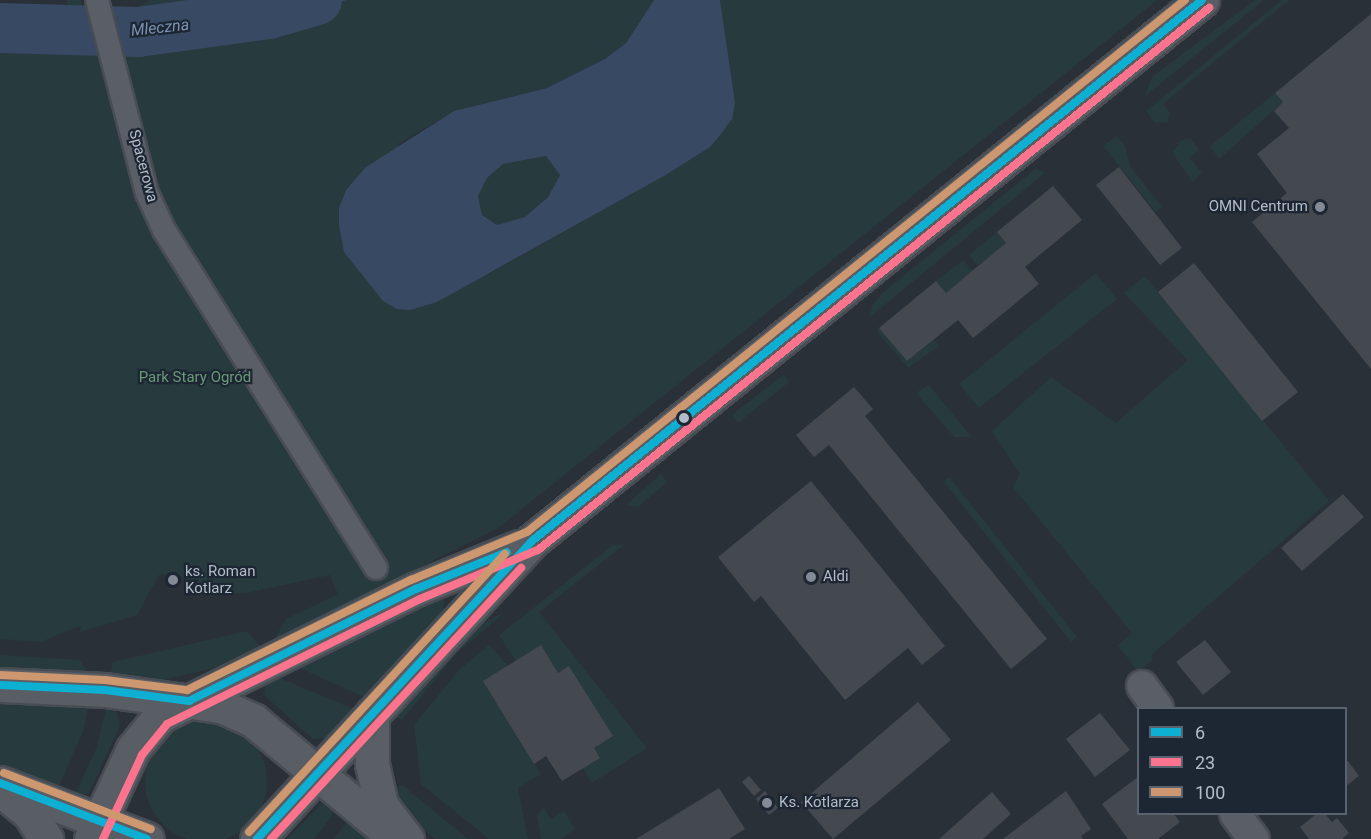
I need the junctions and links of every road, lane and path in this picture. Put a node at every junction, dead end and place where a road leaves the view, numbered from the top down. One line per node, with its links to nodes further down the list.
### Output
1 (1202, 0): 3 (main road)
2 (100, 10): 4 (street, Spacerowa)
3 (532, 541): 6 (main road); 7 (main road)
4 (376, 568)
5 (0, 685): 6 (main road)
6 (189, 700): 8 (main road); 12 (main road)
7 (372, 714): 8 (main road); 17 (street)
8 (318, 774): 15 (main road); 16 (street)
9 (0, 783): 12 (main road)
10 (0, 790): 13 (main road)
11 (1236, 815): 18 (street)
12 (95, 830): 14 (main road)
13 (46, 839)
14 (147, 839)
15 (257, 839)
16 (396, 839)
17 (406, 839)
18 (1254, 839)

